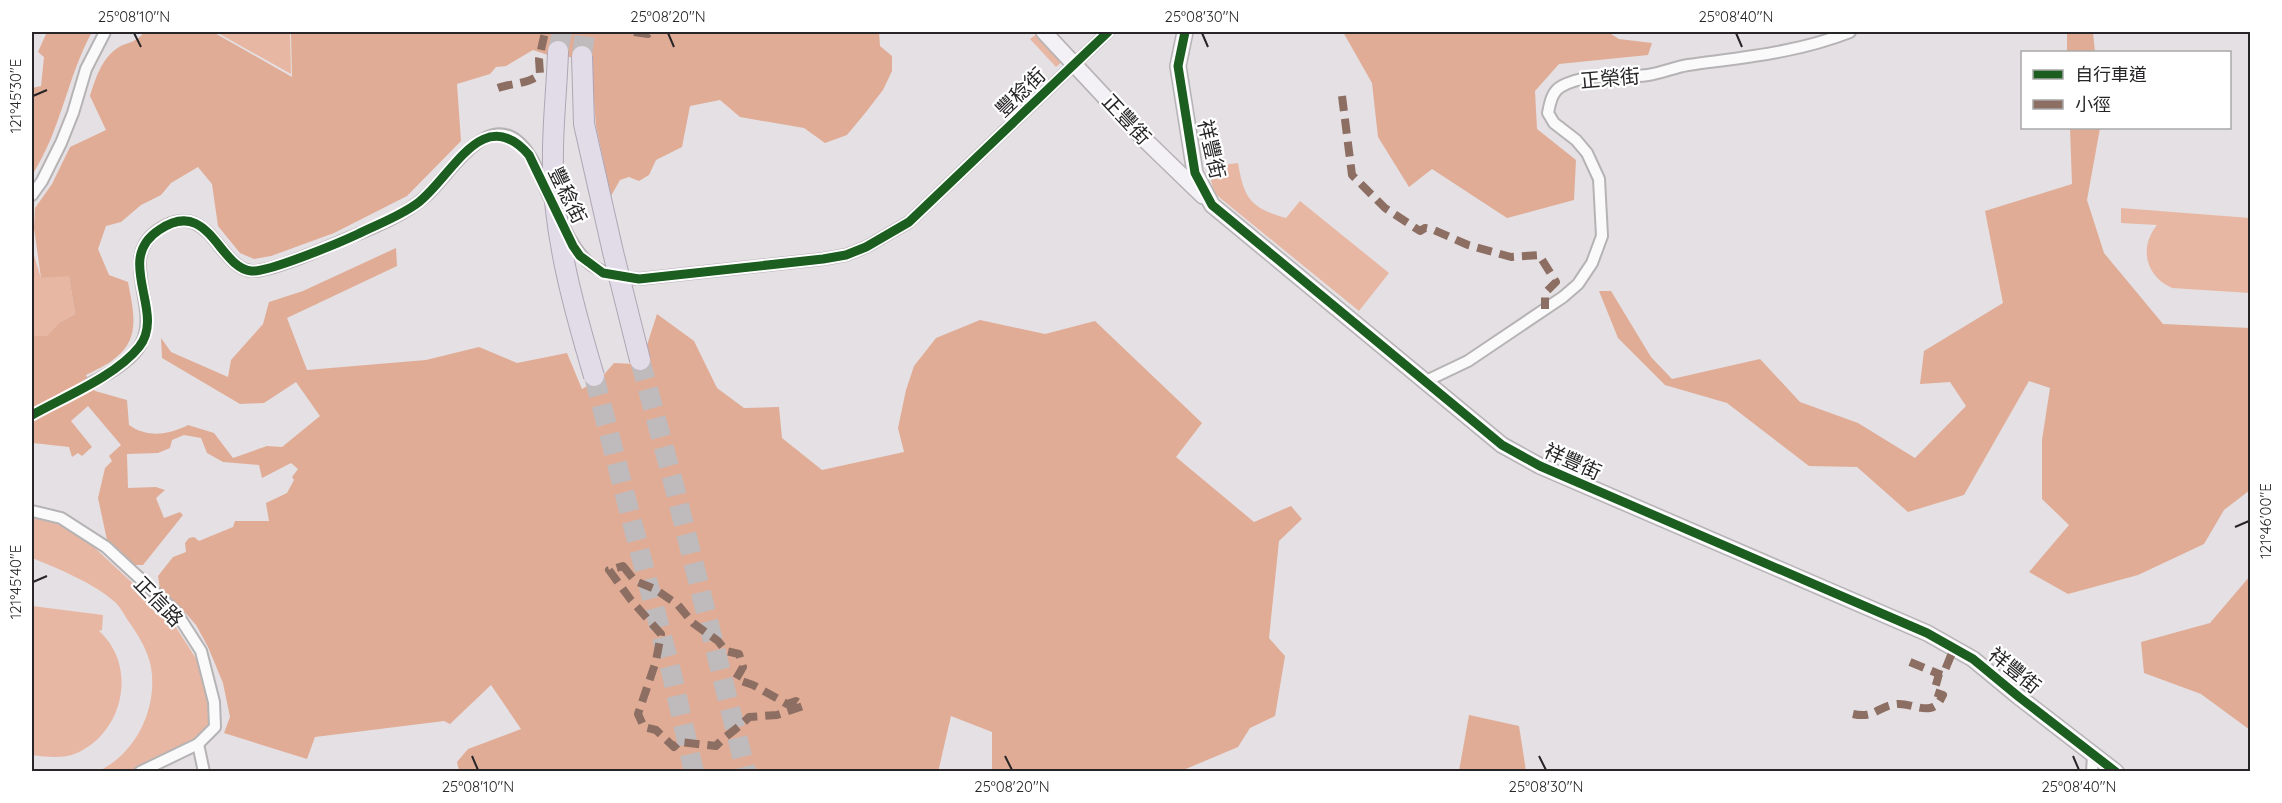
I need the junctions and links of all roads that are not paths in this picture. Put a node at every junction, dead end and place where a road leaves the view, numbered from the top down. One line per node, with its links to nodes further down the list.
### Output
1 (105, 32): 11 (street)
2 (1044, 32): 8 (street, 正豐街)
3 (1108, 32): 8 (street, 豐稔街)
4 (1185, 32): 9 (street, 祥豐街)
5 (1850, 32): 16 (street, 正榮街)
6 (558, 51): 14 (highway, bridge)
7 (582, 56): 13 (highway, bridge)
8 (1076, 63): 10 (street, 正豐街); 15 (street, 豐稔街)
9 (1192, 157): 10 (street); 12 (street, 祥豐街)
10 (1170, 165): 12 (street, 正豐街)
11 (32, 195)
12 (1212, 204): 16 (street, 祥豐街)
13 (640, 360)
14 (594, 376)
15 (91, 382)
16 (1424, 382): 19 (street, 祥豐街)
17 (32, 511): 18 (street, 正信路)
18 (198, 744): 20 (street, 正信路); 21 (street)
19 (2093, 755): 22 (street); 23 (street, 祥豐街)
20 (140, 771)
21 (204, 771)
22 (2092, 771)
23 (2116, 771)

